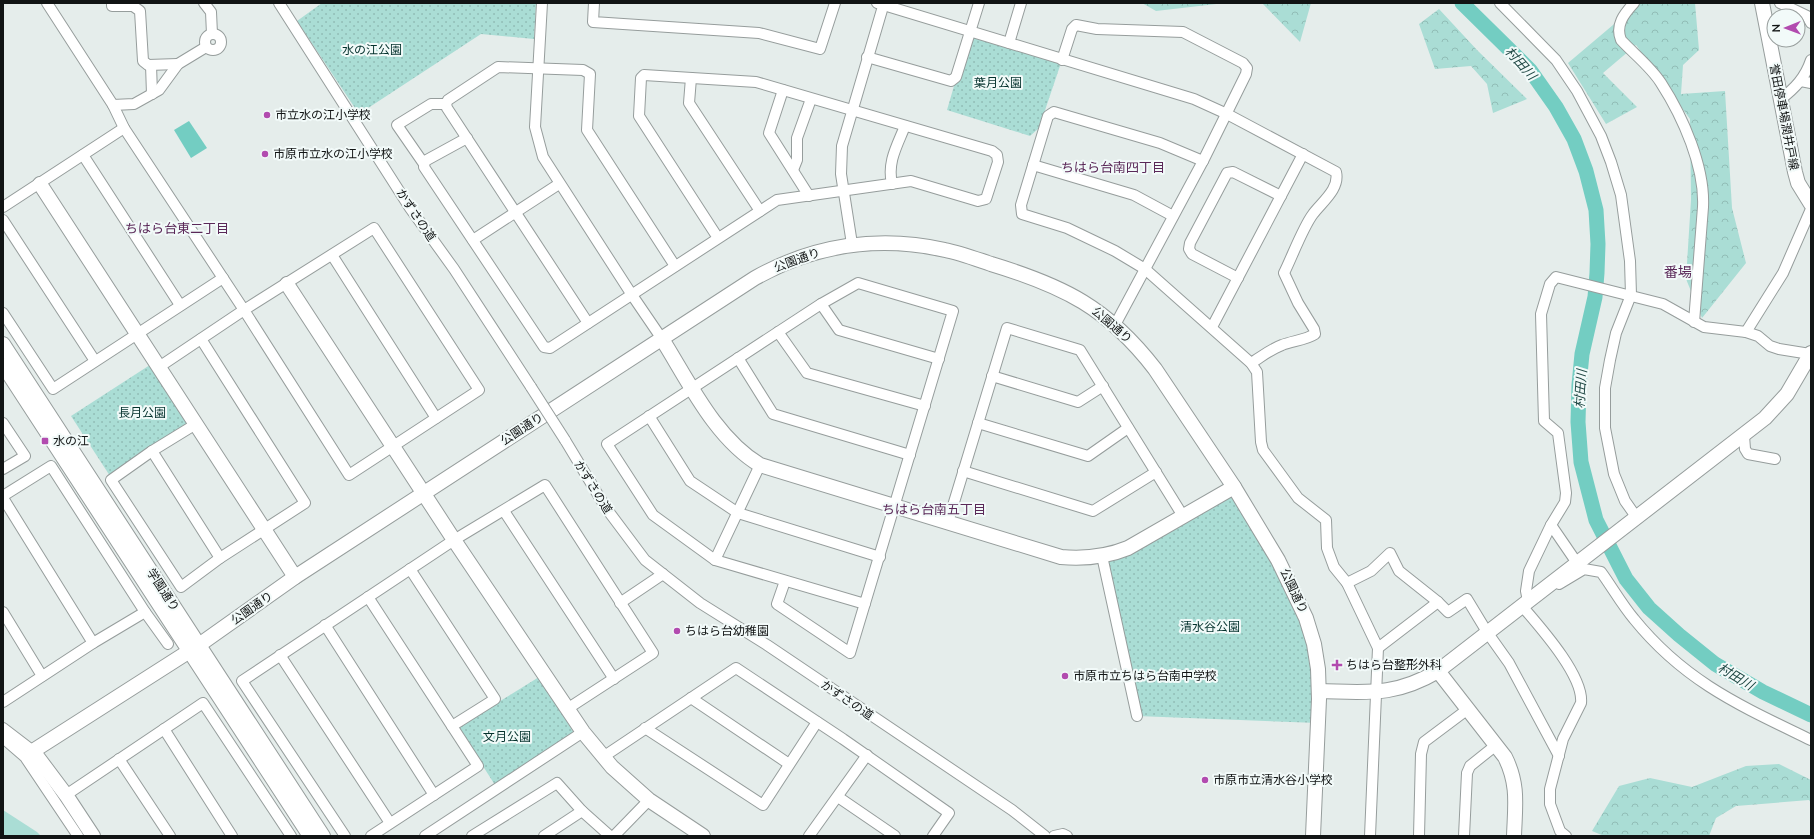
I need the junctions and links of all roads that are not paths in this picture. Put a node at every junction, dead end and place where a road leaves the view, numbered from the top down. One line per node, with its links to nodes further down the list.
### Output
1 (47, 3): 31 (street)
2 (112, 3): 22 (street)
3 (204, 3): 21 (street)
4 (279, 3): 125 (street, かずさの道, bridge)
5 (542, 3): 23 (street)
6 (594, 3): 7 (street)
7 (835, 3)
8 (979, 3): 16 (street)
9 (1020, 3): 17 (street)
10 (1500, 3): 66 (street)
11 (1634, 3): 71 (street)
12 (1762, 3): 29 (street, 誉田停車場潤井戸線)
13 (1780, 3): 15 (street)
14 (881, 4): 16 (street); 18 (street)
15 (1811, 23)
16 (970, 31): 17 (street); 18 (street)
17 (1008, 43): 19 (street)
18 (868, 57): 32 (street)
19 (1062, 60): 33 (street); 33 (street)
20 (1811, 60): 25 (street)
21 (178, 64): 22 (street); 27 (street)
22 (151, 65): 27 (street)
23 (538, 68): 30 (street); 44 (street); 60 (street)
24 (691, 78): 26 (street); 52 (street); 56 (street)
25 (1806, 82): 29 (street)
26 (783, 90): 28 (street); 42 (street)
27 (152, 94): 31 (street)
28 (811, 99): 32 (street); 42 (street)
29 (1781, 99): 49 (street, 誉田停車場潤井戸線)
30 (446, 104): 36 (street); 40 (street)
31 (113, 105): 35 (street)
32 (852, 110): 34 (street); 46 (street)
33 (1226, 114): 37 (street); 39 (street)
34 (905, 126): 45 (street); 45 (street)
35 (124, 128): 38 (street); 62 (street)
36 (467, 138): 40 (street); 53 (street)
37 (1303, 154): 48 (street); 85 (street)
38 (83, 155): 43 (street); 68 (street)
39 (1203, 161): 41 (street); 54 (street)
40 (424, 164): 57 (street)
41 (1033, 165): 54 (street); 61 (street)
42 (793, 170): 47 (street)
43 (40, 184): 50 (street); 77 (street)
44 (559, 184): 53 (street); 65 (street)
45 (892, 184): 46 (street)
46 (844, 191): 47 (street); 58 (street)
47 (809, 196): 52 (street)
48 (1281, 196): 63 (street); 63 (street)
49 (1811, 204)
50 (3, 208)
51 (1811, 209): 76 (street)
52 (760, 211): 56 (street)
53 (516, 213): 57 (street); 72 (street)
54 (1173, 216): 61 (street)
55 (3, 220): 84 (street)
56 (718, 238): 60 (street)
57 (473, 240): 72 (street)
58 (852, 244): 73 (street, 公園通り); 78 (street, 公園通り)
59 (332, 255): 64 (street); 93 (street); 93 (street)
60 (675, 266): 65 (street)
61 (1145, 269): 73 (street); 74 (street)
62 (223, 278): 68 (street); 69 (street)
63 (1238, 278): 74 (street)
64 (287, 284): 69 (street); 99 (street)
65 (632, 295): 72 (street); 78 (street)
66 (1631, 296): 71 (street); 114 (street); 116 (street)
67 (821, 304): 75 (street); 82 (street); 82 (street)
68 (180, 306): 77 (street)
69 (244, 310): 79 (street); 99 (street)
70 (3, 313): 84 (street)
71 (1694, 322): 76 (street)
72 (588, 323)
73 (1115, 326): 107 (street, 公園通り)
74 (1212, 327): 85 (street)
75 (778, 332): 81 (street); 91 (street)
76 (1746, 332): 83 (street)
77 (138, 335): 84 (street); 87 (street)
78 (662, 338): 90 (street); 108 (street, 公園通り)
79 (201, 339): 87 (street); 117 (street)
80 (3, 344): 141 (street, 学園通り)
81 (738, 358): 90 (street); 101 (street)
82 (939, 359): 91 (street)
83 (1809, 359): 98 (street)
84 (95, 361)
85 (1251, 363): 129 (street)
86 (3, 365): 141 (street, 学園通り)
87 (159, 367): 96 (street)
88 (992, 376): 89 (street); 89 (street); 95 (street)
89 (1103, 386): 97 (street)
90 (692, 388): 92 (street); 103 (street)
91 (925, 406): 101 (street)
92 (649, 416): 112 (street); 122 (street)
93 (436, 418): 99 (street)
94 (3, 423): 104 (street)
95 (978, 423): 97 (street); 105 (street)
96 (196, 424): 100 (street); 117 (street)
97 (1128, 428): 106 (street)
98 (1744, 436): 102 (street); 114 (street)
99 (393, 446): 108 (street)
100 (152, 451): 121 (street); 121 (street)
101 (910, 455): 110 (street)
102 (1776, 459)
103 (760, 465): 110 (street); 112 (street)
104 (3, 469)
105 (963, 472): 106 (street); 115 (street)
106 (1156, 472): 113 (street)
107 (1234, 486): 113 (street); 147 (street, 公園通り)
108 (423, 494): 118 (street); 126 (street, 公園通り)
109 (3, 497): 136 (street); 139 (street)
110 (895, 506): 115 (street); 120 (street)
111 (504, 511): 118 (street); 132 (street); 146 (street)
112 (738, 513): 120 (street); 122 (street)
113 (1182, 516): 119 (street)
114 (1637, 518): 123 (street)
115 (948, 522): 119 (street)
116 (1551, 525): 123 (street); 134 (street)
117 (264, 530): 121 (street); 126 (street)
118 (454, 540): 124 (street); 151 (street)
119 (1102, 556): 153 (street)
120 (880, 557): 133 (street)
121 (220, 558)
122 (715, 560): 127 (street)
123 (1577, 563): 128 (street)
124 (410, 569): 130 (street); 155 (street)
125 (662, 574): 132 (street); 193 (street, かずさの道)
126 (295, 577): 141 (street, 公園通り)
127 (785, 581): 133 (street); 133 (street)
128 (1553, 582): 134 (street); 161 (street)
129 (1347, 583): 131 (street); 142 (street)
130 (368, 597): 137 (street); 155 (street)
131 (1438, 602): 138 (street); 142 (street)
132 (620, 603): 146 (street)
133 (865, 604)
134 (1525, 604): 138 (street); 165 (street)
135 (3, 612): 145 (street)
136 (145, 612): 139 (street); 140 (street)
137 (325, 625): 143 (street); 170 (street)
138 (1487, 632): 144 (street); 165 (street)
139 (93, 643): 145 (street)
140 (168, 644)
141 (195, 647): 163 (street, 公園通り); 180 (street, 学園通り); 181 (street, 学園通り)
142 (1378, 648): 148 (street)
143 (280, 655): 174 (street); 182 (street)
144 (1438, 671): 148 (street); 152 (street)
145 (42, 676): 150 (street)
146 (614, 679): 151 (street)
147 (1319, 691): 148 (street); 196 (street, 公園通り)
148 (1375, 692): 197 (street)
149 (691, 698): 154 (street); 157 (street); 168 (street)
150 (3, 702)
151 (567, 709): 159 (street)
152 (1468, 709): 162 (street); 198 (street)
153 (1137, 716)
154 (817, 722): 164 (street); 168 (street)
155 (452, 726): 170 (street)
156 (3, 728): 163 (street)
157 (645, 728): 166 (street); 168 (street)
158 (164, 729): 167 (street); 178 (street); 179 (street)
159 (583, 732): 166 (street); 184 (street)
160 (3, 738): 175 (street)
161 (1811, 740)
162 (1495, 746): 199 (street); 200 (street)
163 (33, 751): 169 (street)
164 (867, 755): 171 (street); 192 (street)
165 (1558, 756): 201 (street)
166 (603, 758): 172 (street)
167 (119, 759): 169 (street); 177 (street)
168 (789, 764)
169 (66, 795): 176 (street)
170 (434, 795): 174 (street)
171 (838, 797): 190 (street); 191 (street)
172 (649, 800): 188 (street); 189 (street)
173 (582, 812): 185 (street); 186 (street); 187 (street)
174 (390, 823): 183 (street)
175 (78, 836)
176 (93, 836)
177 (170, 836)
178 (232, 836)
179 (291, 836)
180 (310, 836)
181 (323, 836)
182 (345, 836)
183 (371, 836)
184 (425, 836)
185 (472, 836)
186 (544, 836)
187 (610, 836)
188 (614, 836)
189 (703, 836)
190 (809, 836)
191 (895, 836)
192 (933, 836)
193 (1046, 836)
194 (1054, 836): 195 (street)
195 (1067, 836)
196 (1313, 836)
197 (1370, 836)
198 (1418, 836)
199 (1464, 836)
200 (1514, 836)
201 (1566, 836)

